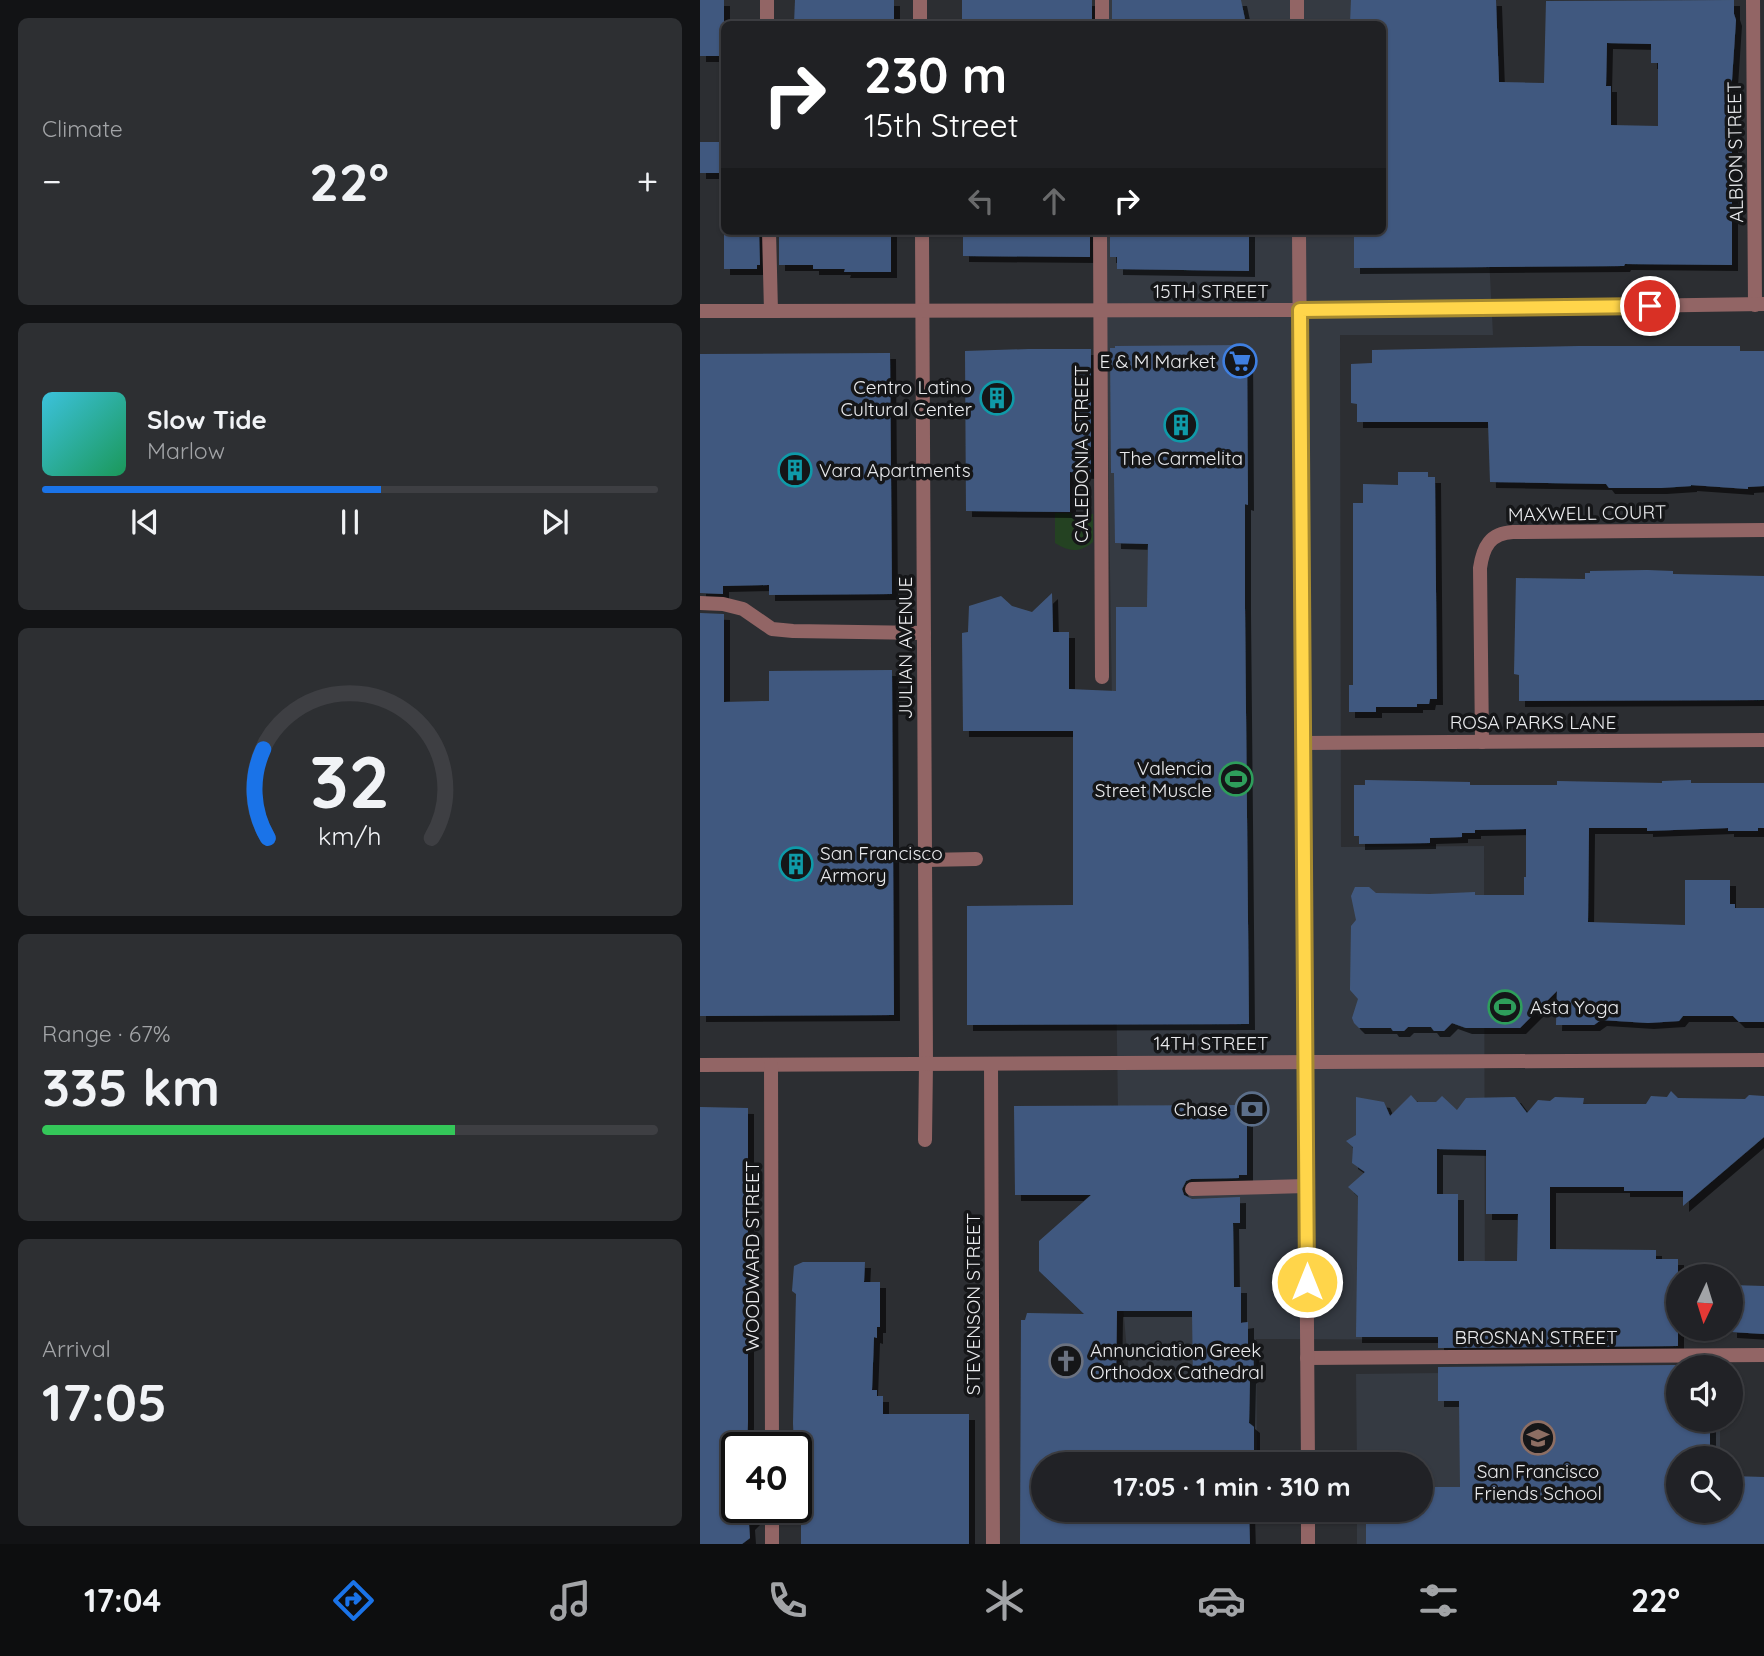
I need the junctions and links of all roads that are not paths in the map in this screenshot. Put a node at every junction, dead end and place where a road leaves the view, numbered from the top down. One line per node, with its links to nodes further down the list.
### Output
1 (767, 0): 6 (street)
2 (920, 0): 7 (street)
3 (1102, 0): 8 (street)
4 (1297, 0): 9 (street)
5 (1753, 0): 14 (street, ALBION STREET)
6 (767, 21)
7 (920, 21)
8 (1101, 21)
9 (1297, 21)
10 (769, 235): 17 (street)
11 (922, 235): 18 (street, JULIAN AVENUE)
12 (1100, 235): 19 (street, CALEDONIA STREET)
13 (1299, 235): 15 (street)
14 (1760, 304): 15 (street, 15TH STREET)
15 (1300, 310): 19 (street, 15TH STREET); 26 (street)
16 (700, 311): 17 (street, 15TH STREET)
17 (771, 311): 18 (street, 15TH STREET)
18 (922, 311): 19 (street, 15TH STREET); 22 (street, JULIAN AVENUE)
19 (1099, 311): 23 (street, CALEDONIA STREET)
20 (1764, 530): 25 (street, MAXWELL COURT)
21 (700, 603): 22 (street)
22 (924, 633): 28 (street, JULIAN AVENUE)
23 (1102, 677)
24 (1764, 740): 25 (street, ROSA PARKS LANE)
25 (1482, 742): 26 (street, ROSA PARKS LANE)
26 (1303, 743): 30 (street)
27 (976, 859): 28 (street)
28 (925, 860): 31 (street, JULIAN AVENUE)
29 (1764, 1060): 30 (street, 14TH STREET)
30 (1306, 1062): 32 (street, 14TH STREET); 36 (street)
31 (926, 1064): 32 (street, 14TH STREET); 34 (street, 14TH STREET); 35 (street, JULIAN AVENUE)
32 (991, 1064): 45 (street, STEVENSON STREET)
33 (700, 1065): 34 (street, 14TH STREET)
34 (771, 1065): 40 (street, WOODWARD STREET)
35 (925, 1140)
36 (1306, 1186): 37 (street); 39 (street)
37 (1192, 1189)
38 (1764, 1355): 39 (street, BROSNAN STREET)
39 (1307, 1358): 41 (street)
40 (772, 1432)
41 (1308, 1452)
42 (1308, 1522): 46 (street)
43 (772, 1523): 44 (street)
44 (772, 1544)
45 (993, 1544)
46 (1308, 1544)

